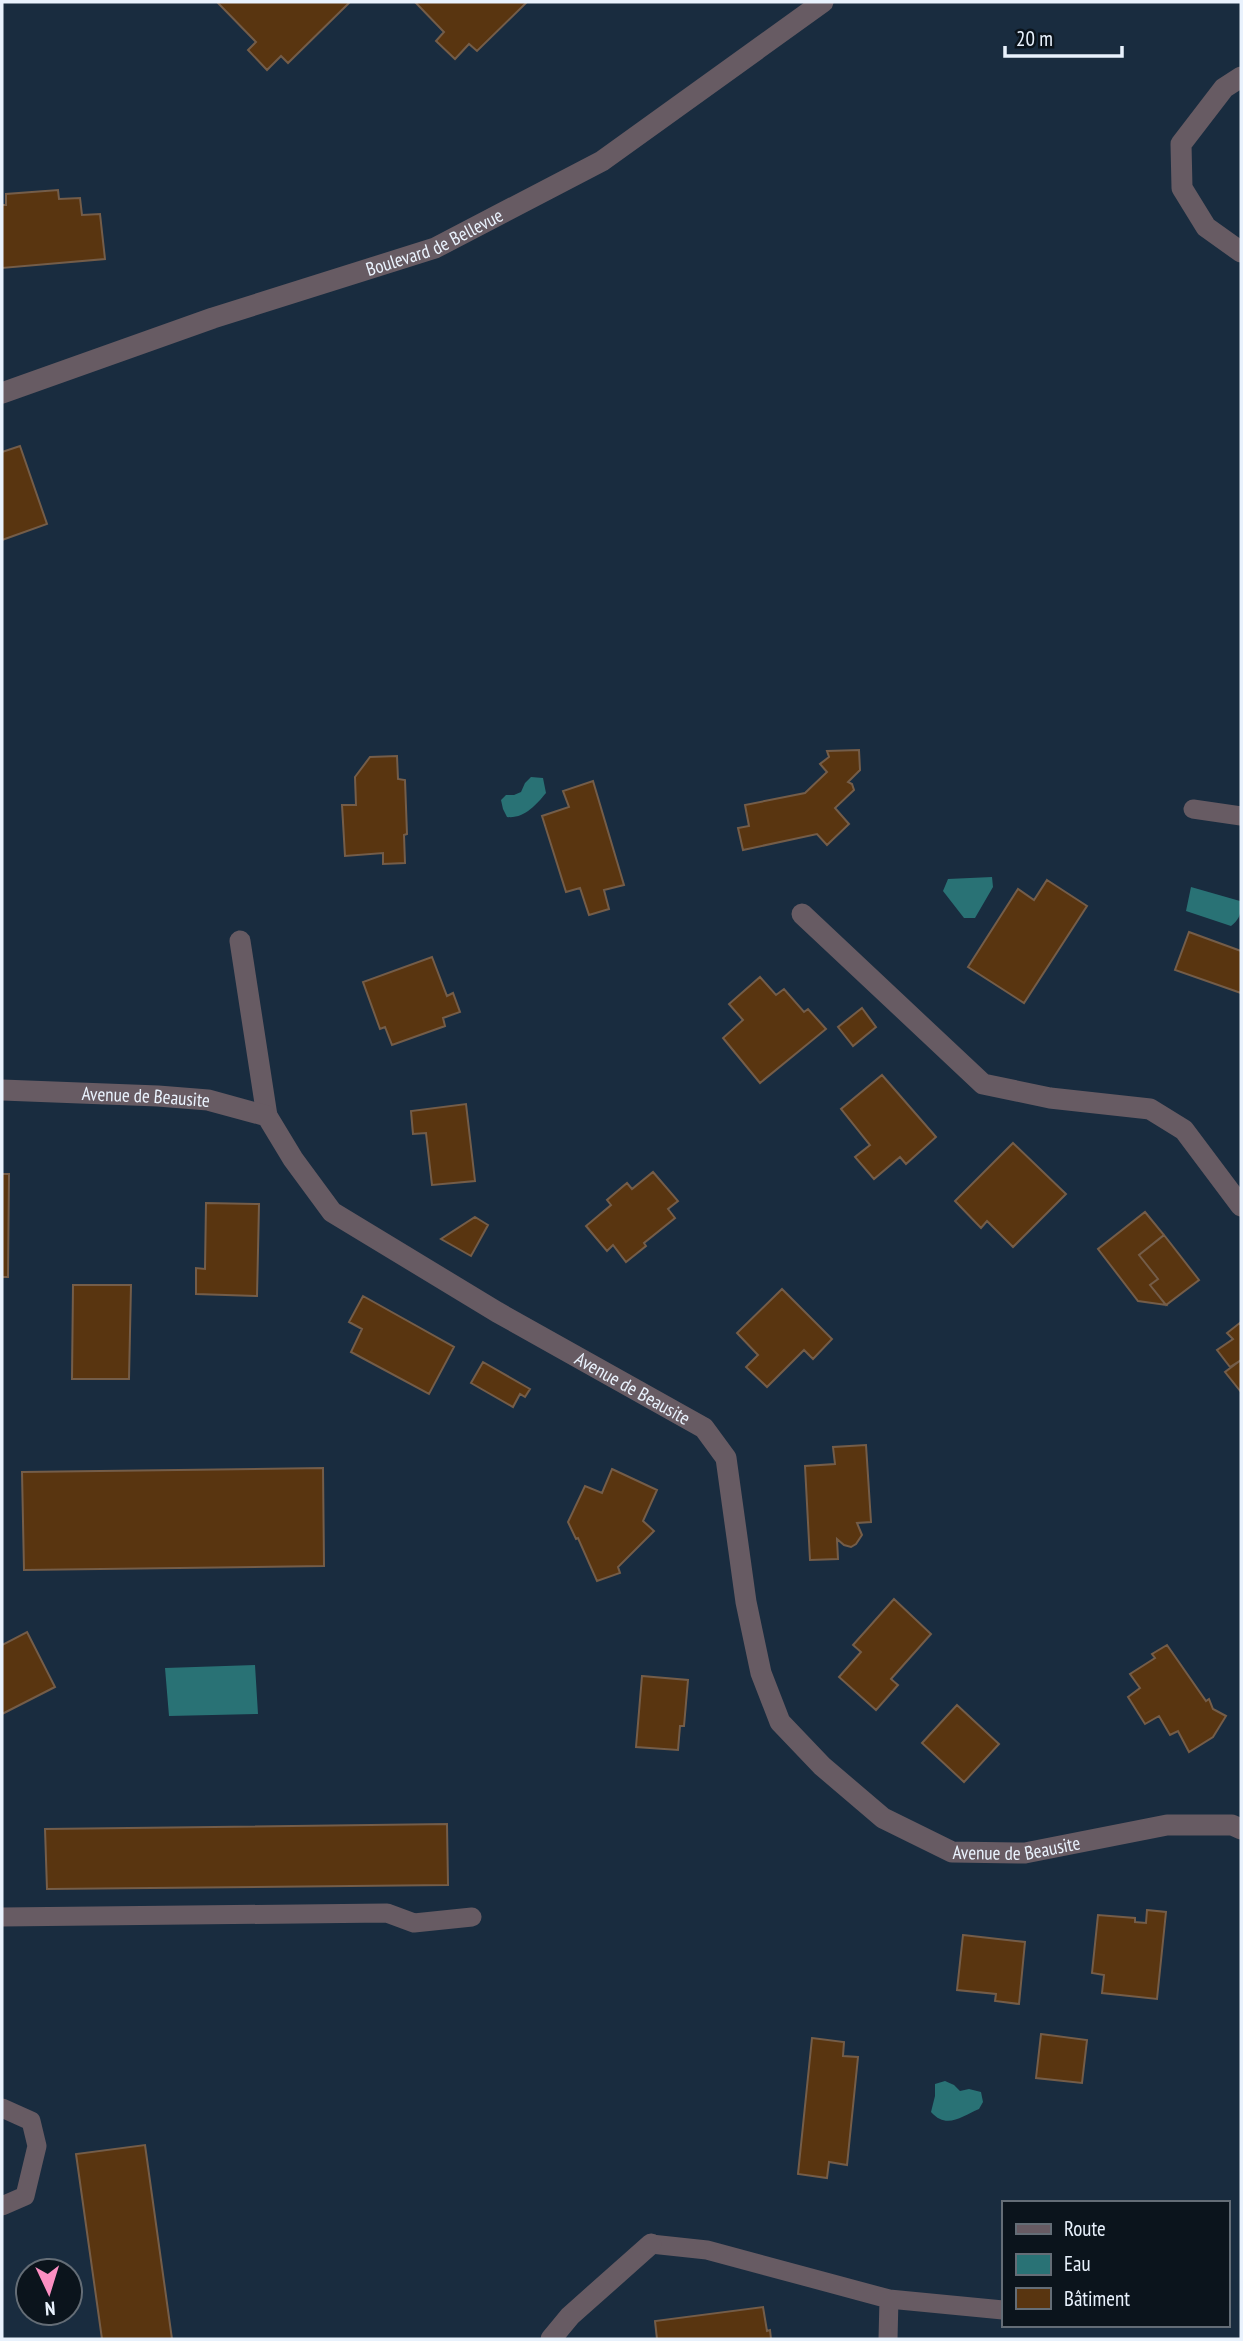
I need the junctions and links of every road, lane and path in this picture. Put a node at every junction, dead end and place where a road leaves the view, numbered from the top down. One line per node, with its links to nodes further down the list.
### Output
1 (823, 2): 4 (street, Boulevard de Bellevue)
2 (1241, 77): 3 (street)
3 (1241, 252)
4 (2, 393)
5 (1193, 809): 6 (lane)
6 (1241, 816)
7 (802, 914): 11 (street)
8 (240, 941): 10 (street)
9 (2, 1090): 10 (street, Avenue de Beausite)
10 (267, 1116): 12 (street, Avenue de Beausite)
11 (1241, 1206)
12 (1241, 1829)
13 (2, 1917): 14 (lane)
14 (472, 1917)
15 (2, 2108): 16 (lane)
16 (2, 2206)
17 (651, 2244): 18 (lane); 20 (street)
18 (889, 2299): 19 (lane); 21 (lane)
19 (1002, 2310)
20 (551, 2339)
21 (888, 2339)

